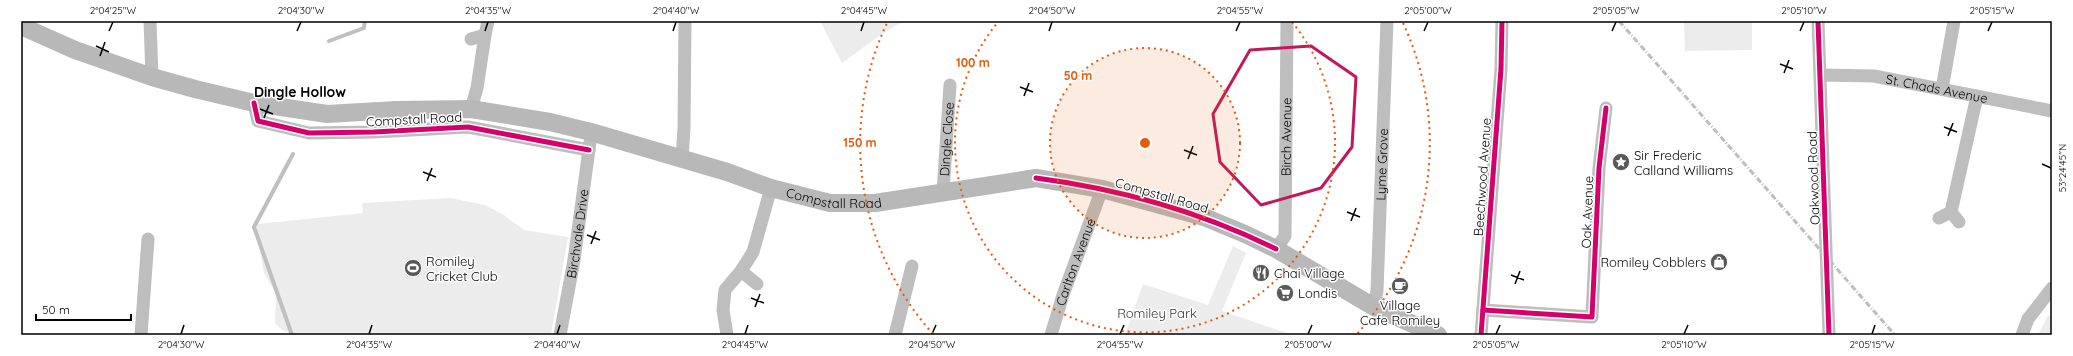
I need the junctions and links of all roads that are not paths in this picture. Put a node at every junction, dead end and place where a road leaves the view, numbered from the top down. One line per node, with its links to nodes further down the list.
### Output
1 (150, 21): 13 (street)
2 (488, 21): 10 (street)
3 (685, 21): 23 (street)
4 (1287, 21): 31 (street, Birch Avenue)
5 (1387, 21): 36 (street, Lyme Grove)
6 (1502, 21): 37 (street, Beechwood Avenue)
7 (1818, 21): 12 (street, Oakwood Road)
8 (1954, 21): 15 (street)
9 (21, 26): 13 (main road, Compstall Road)
10 (485, 35): 11 (street); 19 (street)
11 (471, 39)
12 (1821, 75): 15 (street, St. Chads Avenue); 45 (street, Oakwood Road)
13 (152, 77): 17 (main road, Compstall Road)
14 (950, 85): 26 (street, Dingle Close)
15 (1942, 89): 16 (street, St. Chads Avenue)
16 (1978, 96): 20 (street, St. Chads Avenue); 27 (street)
17 (254, 103): 19 (main road, Compstall Road); 22 (street, Compstall Road)
18 (1606, 108): 37 (street, Oak Avenue)
19 (471, 109): 21 (main road, Compstall Road)
20 (2052, 111)
21 (591, 132): 22 (street, Birchvale Drive); 23 (main road, Compstall Road)
22 (589, 150): 39 (street, Birchvale Drive)
23 (682, 159): 24 (main road, Compstall Road)
24 (772, 188): 26 (main road, Compstall Road); 33 (street)
25 (1102, 189): 26 (main road, Compstall Road); 31 (main road, Compstall Road); 42 (street, Carlton Avenue)
26 (943, 193)
27 (1951, 212): 28 (street); 29 (street)
28 (1939, 218)
29 (1959, 222)
30 (148, 239): 38 (street)
31 (1276, 249): 36 (main road, Compstall Road)
32 (912, 266): 41 (street)
33 (741, 271): 34 (street); 40 (street)
34 (757, 284)
35 (2052, 288): 46 (street)
36 (1374, 307): 43 (main road, Compstall Road)
37 (1483, 310): 44 (street, Beechwood Avenue)
38 (141, 335)
39 (560, 335)
40 (727, 335)
41 (896, 335)
42 (1051, 335)
43 (1438, 335)
44 (1481, 335)
45 (1829, 335)
46 (2022, 335)

